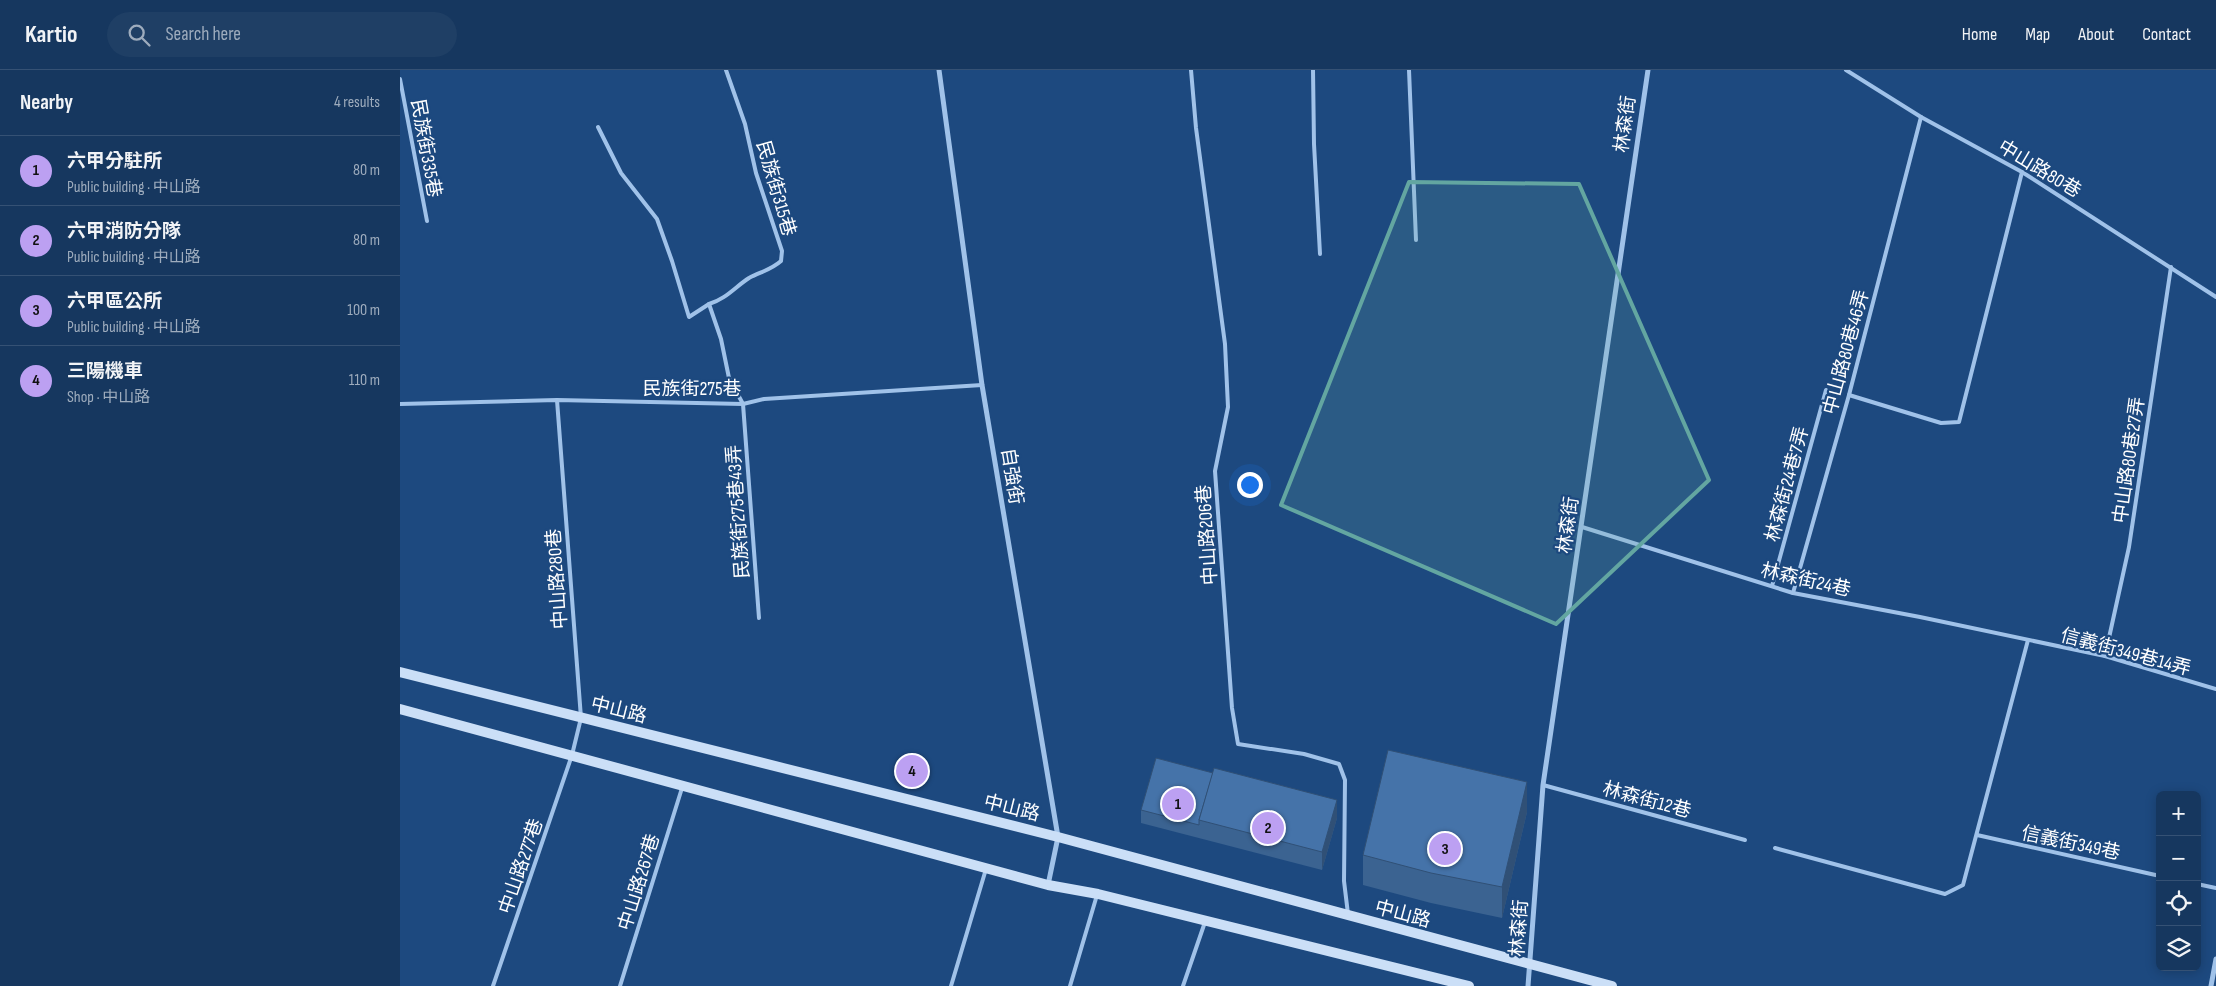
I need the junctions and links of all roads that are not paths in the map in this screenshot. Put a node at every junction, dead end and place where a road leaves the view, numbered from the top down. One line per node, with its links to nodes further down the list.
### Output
1 (726, 70): 17 (lane, 民族街315巷)
2 (939, 70): 18 (street, 自強街)
3 (1191, 70): 47 (lane, 中山路206巷)
4 (1313, 70): 14 (lane)
5 (1409, 70): 13 (lane)
6 (1648, 70): 24 (street, 林森街)
7 (1846, 70): 9 (lane, 中山路80巷)
8 (400, 79): 12 (lane, 民族街335巷)
9 (1921, 117): 11 (lane, 中山路80巷); 20 (lane, 中山路80巷46弄)
10 (598, 128): 17 (lane, 民族街315巷)
11 (2022, 172): 15 (lane, 中山路80巷); 20 (lane)
12 (427, 221)
13 (1416, 240)
14 (1320, 254)
15 (2171, 267): 16 (lane, 中山路80巷); 29 (lane, 中山路80巷27弄)
16 (2216, 297)
17 (709, 304): 23 (lane)
18 (982, 385): 23 (lane, 民族街275巷); 38 (street, 自強街)
19 (1826, 390): 25 (lane, 林森街24巷7弄)
20 (1849, 395): 26 (lane, 中山路80巷46弄)
21 (556, 400): 22 (lane, 民族街275巷); 23 (lane, 民族街275巷); 33 (lane, 中山路280巷)
22 (400, 404)
23 (743, 404): 27 (lane, 民族街275巷43弄)
24 (1582, 527): 25 (lane, 林森街24巷); 35 (street, 林森街)
25 (1772, 586): 26 (lane, 林森街24巷)
26 (1793, 593): 28 (lane, 林森街24巷)
27 (759, 618)
28 (2028, 640): 29 (lane, 信義街349巷14弄); 37 (lane)
29 (2105, 656): 31 (lane, 信義街349巷14弄)
30 (400, 672): 33 (main road, 中山路)
31 (2216, 689)
32 (400, 709): 34 (main road)
33 (581, 718): 34 (lane, 中山路280巷); 38 (main road, 中山路)
34 (572, 755): 36 (main road); 51 (lane, 中山路277巷)
35 (1542, 785): 39 (lane, 林森街12巷); 50 (street, 林森街)
36 (682, 786): 41 (main road); 52 (lane, 中山路267巷)
37 (1976, 835): 40 (lane); 42 (lane, 信義街349巷)
38 (1058, 837): 43 (street, 自強街); 47 (main road, 中山路)
39 (1745, 840)
40 (1775, 848)
41 (986, 867): 43 (main road); 53 (lane)
42 (2156, 875)
43 (1048, 885): 46 (main road)
44 (2201, 885): 45 (lane)
45 (2216, 888)
46 (1098, 894): 48 (main road); 54 (lane)
47 (1348, 916): 50 (main road, 中山路)
48 (1205, 921): 55 (lane); 56 (main road)
49 (2216, 959): 59 (street)
50 (1530, 965): 57 (street, 林森街); 58 (main road, 中山路)
51 (494, 986)
52 (620, 986)
53 (951, 986)
54 (1070, 986)
55 (1183, 986)
56 (1470, 986)
57 (1528, 986)
58 (1612, 986)
59 (2211, 986)

